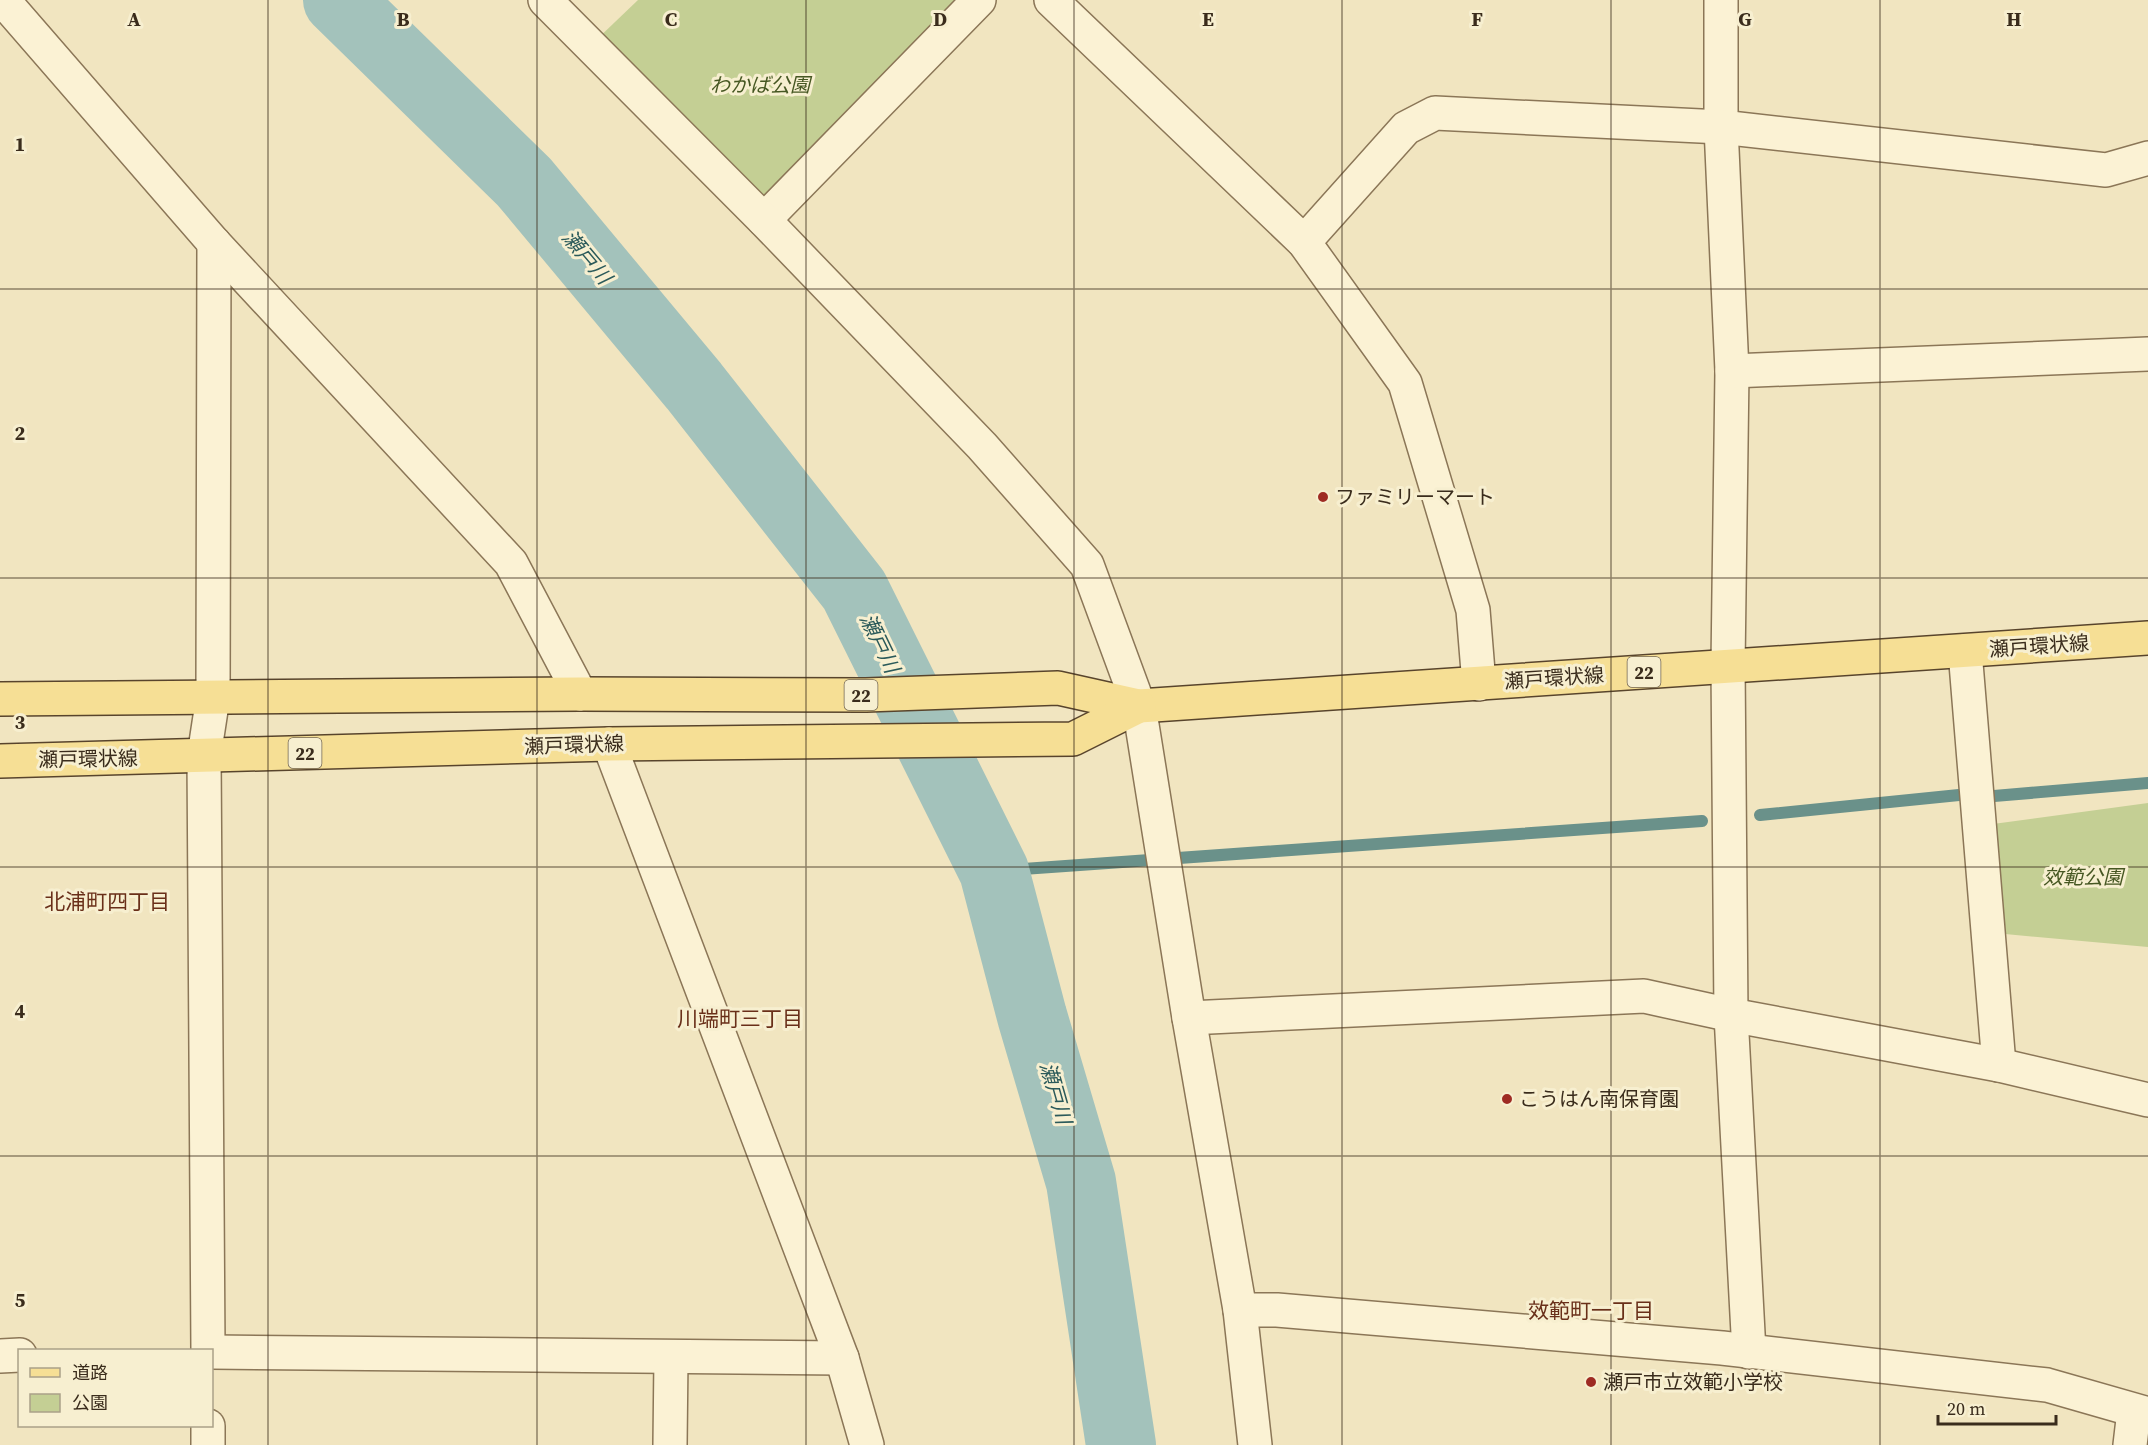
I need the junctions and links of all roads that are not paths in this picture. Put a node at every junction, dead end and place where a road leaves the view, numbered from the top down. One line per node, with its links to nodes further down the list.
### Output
1 (3, 0): 10 (street)
2 (545, 0): 8 (street)
3 (979, 0): 8 (street)
4 (1051, 0): 9 (street)
5 (1721, 0): 6 (street)
6 (1721, 127): 7 (street); 9 (street); 12 (street)
7 (2148, 158)
8 (764, 220): 20 (street)
9 (1304, 242): 16 (street)
10 (214, 243): 17 (street); 18 (street)
11 (2148, 354): 12 (street)
12 (1732, 371): 15 (street)
13 (2148, 638): 14 (main road, 瀬戸環状線 / 22)
14 (1965, 651): 15 (main road, 瀬戸環状線 / 22); 26 (street)
15 (1728, 665): 16 (main road, 瀬戸環状線 / 22); 24 (street)
16 (1479, 684): 20 (main road, 瀬戸環状線 / 22)
17 (580, 694): 18 (main road, 瀬戸環状線 / 22); 20 (main road, 瀬戸環状線 / 22)
18 (213, 697): 19 (main road, 瀬戸環状線 / 22); 22 (street)
19 (0, 699)
20 (1139, 706): 21 (main road, 瀬戸環状線 / 22); 25 (street)
21 (609, 744): 22 (main road, 瀬戸環状線 / 22); 35 (street)
22 (204, 756): 23 (main road, 瀬戸環状線 / 22); 29 (street)
23 (0, 761)
24 (1731, 1015): 25 (street); 26 (street); 31 (street)
25 (1189, 1018): 28 (street)
26 (1999, 1065): 27 (street)
27 (2148, 1100)
28 (1240, 1310): 31 (street); 41 (street)
29 (210, 1349)
30 (213, 1351): 34 (street)
31 (1749, 1352): 36 (street)
32 (18, 1355): 33 (street)
33 (0, 1356)
34 (671, 1358): 35 (street); 39 (street)
35 (842, 1358): 40 (street)
36 (2141, 1412): 42 (street)
37 (208, 1427): 38 (street)
38 (208, 1445)
39 (670, 1445)
40 (867, 1445)
41 (1255, 1445)
42 (2130, 1445)

